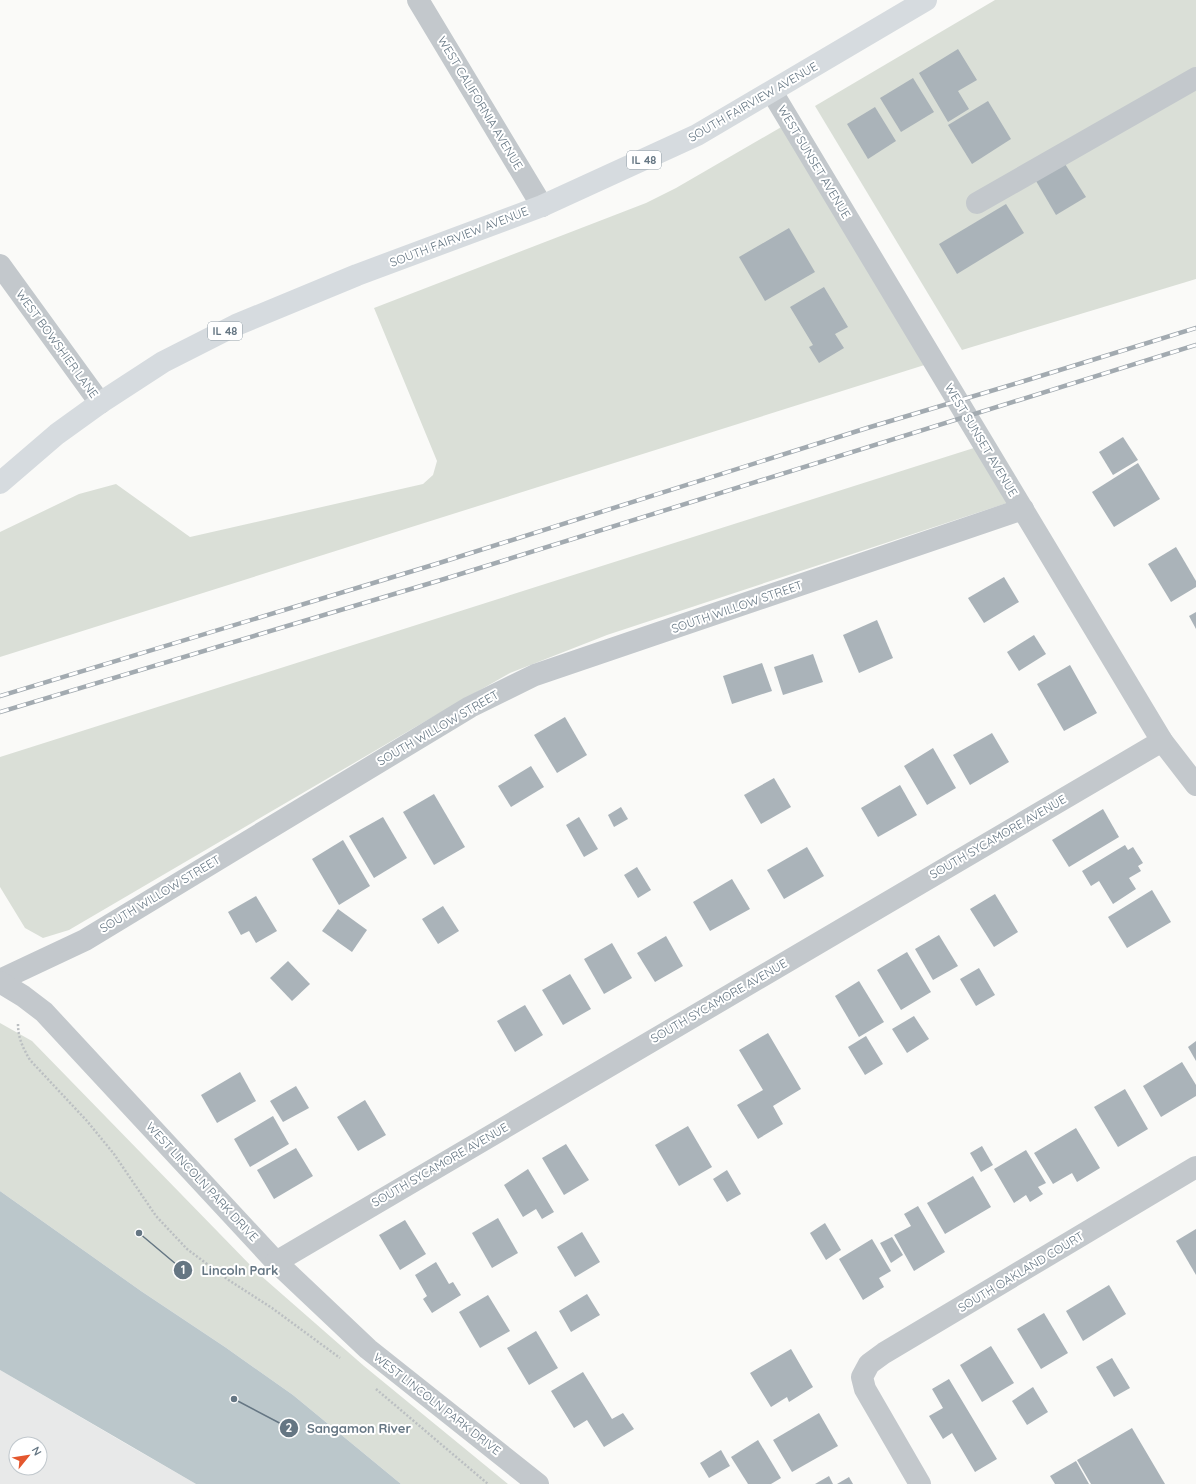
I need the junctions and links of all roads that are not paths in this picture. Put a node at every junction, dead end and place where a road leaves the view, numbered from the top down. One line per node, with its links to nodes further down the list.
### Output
1 (418, 0): 6 (street, WEST CALIFORNIA AVENUE)
2 (915, 3): 4 (main road, SOUTH FAIRVIEW AVENUE / IL 48)
3 (1196, 78): 5 (street)
4 (772, 92): 6 (main road, SOUTH FAIRVIEW AVENUE / IL 48); 10 (street, WEST SUNSET AVENUE)
5 (977, 203)
6 (542, 206): 8 (main road, SOUTH FAIRVIEW AVENUE / IL 48)
7 (0, 265): 8 (street, WEST BOWSHIER LANE)
8 (100, 402): 9 (main road, SOUTH FAIRVIEW AVENUE / IL 48)
9 (0, 483)
10 (1023, 509): 11 (street, WEST SUNSET AVENUE); 13 (street, SOUTH WILLOW STREET)
11 (1162, 741): 12 (street, WEST SUNSET AVENUE); 15 (street, SOUTH SYCAMORE AVENUE)
12 (1196, 784)
13 (0, 981): 15 (street, WEST LINCOLN PARK DRIVE)
14 (1196, 1167): 17 (street, SOUTH OAKLAND COURT)
15 (276, 1262): 16 (street, WEST LINCOLN PARK DRIVE)
16 (538, 1484)
17 (920, 1484)

